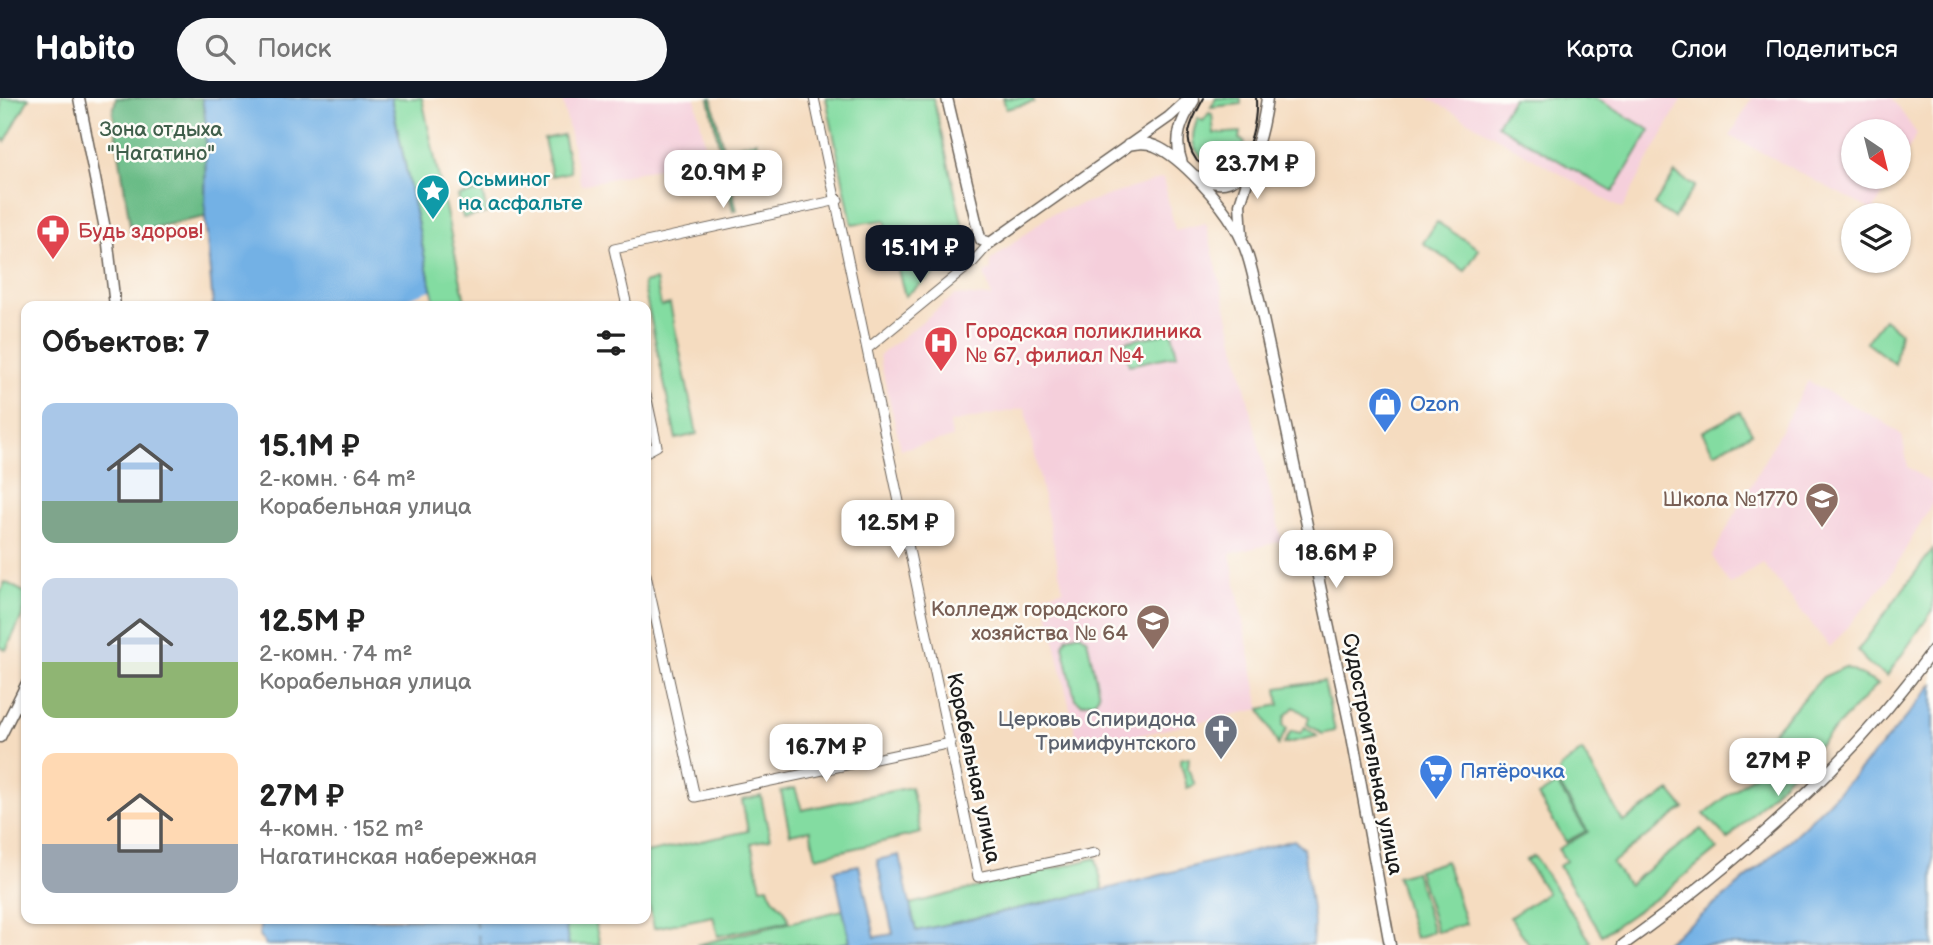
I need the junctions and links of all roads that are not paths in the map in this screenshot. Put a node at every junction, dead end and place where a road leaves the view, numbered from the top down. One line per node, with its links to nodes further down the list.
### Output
1 (79, 98): 12 (street)
2 (814, 98): 9 (street, Корабельная улица)
3 (947, 98): 10 (street)
4 (1193, 98): 6 (street); 8 (street)
5 (1267, 98): 7 (street)
6 (1128, 145): 8 (street); 10 (street)
7 (1254, 157): 8 (street); 11 (street)
8 (1187, 169): 11 (street)
9 (838, 200): 13 (street); 14 (street, Корабельная улица)
10 (990, 243): 14 (street)
11 (1243, 244): 23 (street, Судостроительная улица)
12 (114, 301)
13 (625, 301)
14 (867, 349): 21 (street, Корабельная улица)
15 (651, 418): 16 (street)
16 (651, 449)
17 (651, 598): 21 (street)
18 (1933, 650): 24 (street)
19 (21, 695): 20 (street)
20 (0, 737)
21 (951, 743): 22 (street, Корабельная улица)
22 (1096, 853)
23 (1390, 945)
24 (1623, 945)

